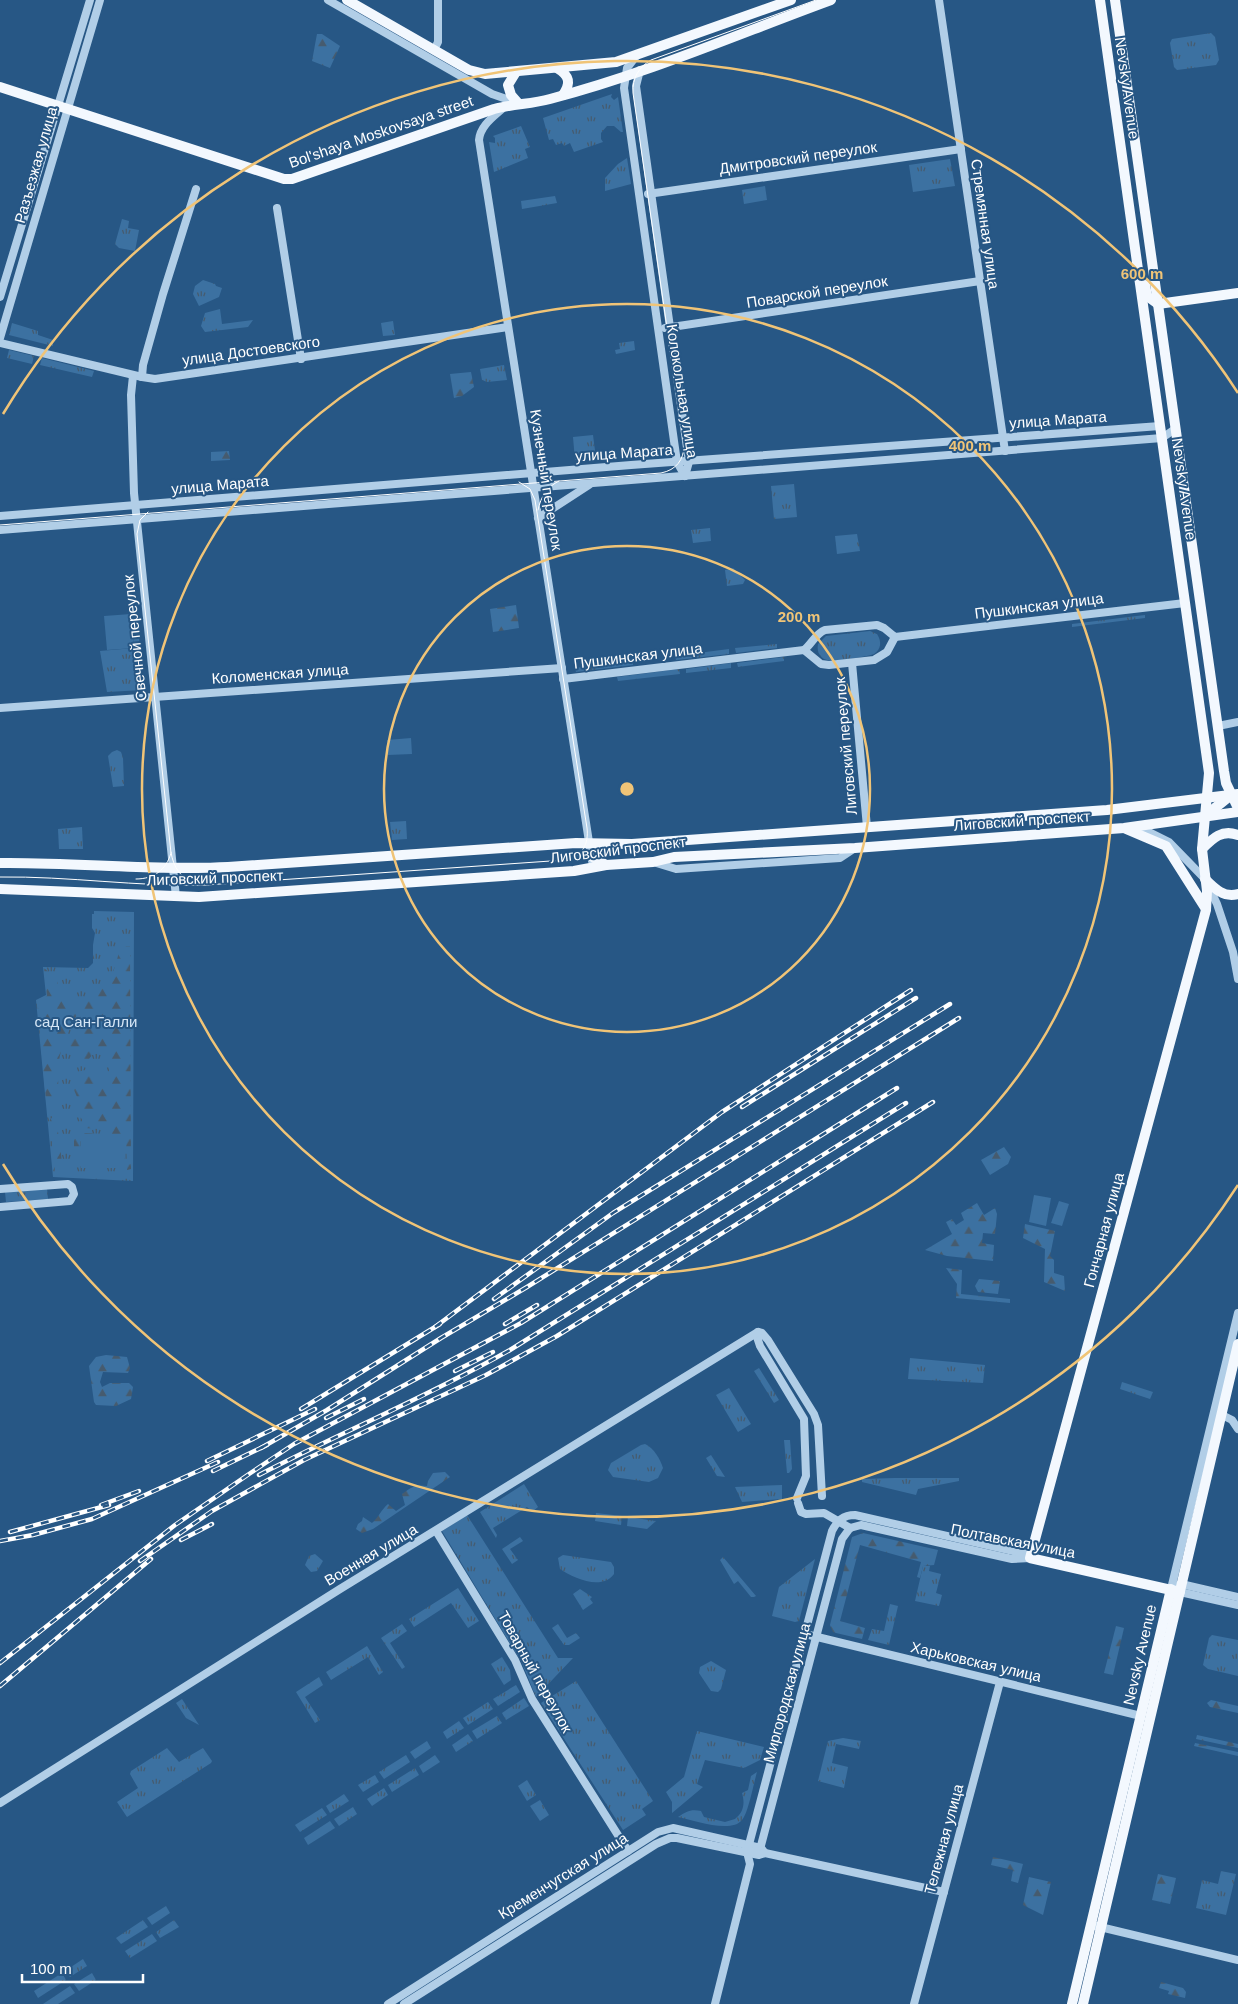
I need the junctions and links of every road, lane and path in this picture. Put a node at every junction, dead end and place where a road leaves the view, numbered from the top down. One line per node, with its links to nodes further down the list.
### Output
1 (90, 0): 23 (street, Разъезжая улица)
2 (100, 0): 23 (street, Разъезжая улица)
3 (328, 0): 18 (street)
4 (347, 0): 12 (main road)
5 (438, 0): 12 (street)
6 (791, 0): 11 (main road)
7 (831, 0): 15 (main road, Bol'shaya Moskovsaya street)
8 (939, 0): 24 (street, Стремянная улица)
9 (1100, 0): 29 (main road, Nevsky Avenue)
10 (1115, 0): 33 (main road, Nevsky Avenue)
11 (772, 3): 13 (main road)
12 (434, 50): 18 (main road)
13 (638, 54): 14 (main road); 17 (street)
14 (557, 68): 16 (main road); 20 (main road)
15 (640, 70): 17 (main road, Bol'shaya Moskovsaya street); 26 (street, Колокольная улица)
16 (516, 72): 18 (main road); 21 (main road)
17 (625, 75): 20 (main road, Bol'shaya Moskovsaya street); 27 (street, Колокольная улица)
18 (471, 76): 21 (street)
19 (0, 86): 23 (main road, Bol'shaya Moskovsaya street)
20 (563, 95): 21 (main road, Bol'shaya Moskovsaya street)
21 (518, 103): 22 (main road, Bol'shaya Moskovsaya street)
22 (504, 106): 23 (main road, Bol'shaya Moskovsaya street); 34 (street, Кузнечный переулок)
23 (63, 107): 32 (street, Разъезжая улица); 37 (street, Разъезжая улица)
24 (960, 149): 26 (street, Дмитровский переулок); 30 (street, Стремянная улица)
25 (196, 189): 40 (street, Свечной переулок)
26 (651, 194): 27 (street, Дмитровский переулок); 35 (street, Колокольная улица)
27 (639, 195): 36 (street, Колокольная улица)
28 (277, 208): 39 (street)
29 (1136, 256): 33 (main road); 41 (main road, Nevsky Avenue)
30 (980, 281): 35 (street, Поварской переулок); 43 (street, Стремянная улица)
31 (1238, 292): 33 (main road)
32 (0, 297)
33 (1158, 304): 42 (main road, Nevsky Avenue)
34 (508, 327): 39 (street, улица Достоевского); 48 (street, Кузнечный переулок)
35 (670, 328): 36 (street, Поварской переулок); 47 (street, Колокольная улица)
36 (658, 330): 46 (street, Колокольная улица)
37 (0, 338)
38 (0, 343): 40 (street, улица Достоевского)
39 (301, 358): 40 (street, улица Достоевского)
40 (138, 376): 52 (street, Свечной переулок)
41 (1160, 426): 43 (street, улица Марата); 44 (main road, Nevsky Avenue)
42 (1176, 428): 44 (street); 68 (main road, Nevsky Avenue)
43 (1003, 438): 45 (street, Стремянная улица); 47 (street, улица Марата)
44 (1162, 438): 45 (street, улица Марата); 57 (main road, Nevsky Avenue)
45 (1005, 451): 49 (street, улица Марата)
46 (677, 462): 47 (street, улица Марата); 48 (street, улица Марата); 49 (street, Колокольная улица)
47 (689, 462): 49 (street, Колокольная улица)
48 (532, 474): 51 (street, Кузнечный переулок); 52 (street, улица Марата)
49 (685, 476): 50 (street, улица Марата)
50 (591, 484): 51 (street, улица Марата); 54 (street, улица Марата)
51 (534, 489): 54 (street, Кузнечный переулок); 55 (street, улица Марата)
52 (136, 505): 53 (street, улица Марата); 55 (street, Свечной переулок)
53 (0, 516)
54 (538, 518): 63 (street, Кузнечный переулок)
55 (138, 520): 56 (street, улица Марата); 65 (street, Свечной переулок)
56 (0, 530)
57 (1185, 603): 58 (street, Пушкинская улица); 70 (main road, Nevsky Avenue)
58 (892, 638): 59 (street, Пушкинская улица); 62 (street)
59 (812, 643): 60 (street, Пушкинская улица); 61 (street)
60 (804, 650): 61 (street); 64 (street, Пушкинская улица)
61 (813, 656): 62 (street)
62 (852, 663): 75 (street, Лиговский переулок)
63 (562, 668): 64 (street, Кузнечный переулок); 65 (street, Коломенская улица)
64 (564, 679): 80 (street, Кузнечный переулок)
65 (155, 697): 66 (street, Коломенская улица); 87 (street, Свечной переулок)
66 (0, 708)
67 (1238, 722): 68 (street)
68 (1218, 726): 69 (main road, Nevsky Avenue)
69 (1235, 794): 70 (main road, Лиговский проспект); 71 (main road, Nevsky Avenue); 73 (main road)
70 (1206, 798): 73 (main road, Nevsky Avenue); 74 (main road, Лиговский проспект)
71 (1238, 808)
72 (1238, 812): 73 (main road, Лиговский проспект)
73 (1204, 817): 76 (main road, Лиговский проспект); 82 (main road, Nevsky Avenue)
74 (1000, 818): 75 (main road, Лиговский проспект); 79 (main road)
75 (867, 827): 81 (main road, Лиговский проспект)
76 (1139, 827): 77 (main road, Лиговский проспект); 88 (street)
77 (1124, 828): 79 (main road, Лиговский проспект); 92 (main road)
78 (1238, 835): 82 (main road)
79 (1002, 837): 85 (main road, Лиговский проспект)
80 (590, 844): 81 (main road, Лиговский проспект); 83 (street, Кузнечный переулок); 87 (main road, Лиговский проспект)
81 (608, 845): 83 (main road)
82 (1202, 849): 88 (main road, Nevsky Avenue)
83 (591, 856): 85 (main road); 86 (street, Кузнечный переулок)
84 (0, 863): 87 (main road, Лиговский проспект)
85 (606, 866): 86 (main road, Лиговский проспект)
86 (593, 868): 91 (main road, Лиговский проспект)
87 (174, 869): 91 (street, Свечной переулок)
88 (1205, 879): 90 (main road); 92 (main road, Гончарная улица); 93 (street, Nevsky Avenue)
89 (0, 889): 91 (main road, Лиговский проспект)
90 (1238, 894)
91 (176, 897)
92 (1206, 910): 106 (main road, Гончарная улица)
93 (1238, 979)
94 (0, 1189): 95 (street)
95 (0, 1207)
96 (1238, 1313): 100 (street, Nevsky Avenue)
97 (758, 1332): 102 (street); 102 (street); 105 (street, Военная улица)
98 (1238, 1344): 99 (main road, Nevsky Avenue)
99 (1234, 1379): 100 (main road, Nevsky Avenue)
100 (1218, 1413): 101 (street); 107 (main road, Nevsky Avenue)
101 (1238, 1429)
102 (824, 1513): 103 (street)
103 (838, 1521): 104 (street); 106 (street, Полтавская улица); 110 (street, Миргородская улица)
104 (850, 1528): 106 (street, Полтавская улица); 111 (street, Миргородская улица)
105 (436, 1531): 114 (street, Военная улица); 116 (street, Товарный переулок)
106 (1031, 1556): 107 (main road, Полтавская улица)
107 (1177, 1589): 108 (street, Полтавская улица); 109 (street, Полтавская улица); 113 (main road, Nevsky Avenue); 121 (main road, Nevsky Avenue)
108 (1238, 1597)
109 (1238, 1605)
110 (805, 1634): 111 (street, Харьковская улица); 115 (street, Миргородская улица)
111 (816, 1637): 112 (street, Харьковская улица); 117 (street, Миргородская улица)
112 (1000, 1682): 113 (street, Харьковская улица); 119 (street, Тележная улица)
113 (1141, 1716): 120 (main road, Nevsky Avenue)
114 (0, 1803)
115 (748, 1849): 116 (street, Кременчугская улица); 117 (street, Кременчугская улица); 118 (street, Миргородская улица); 124 (street, Кременчугская улица)
116 (628, 1851): 123 (street, Кременчугская улица)
117 (761, 1852): 118 (street, Миргородская улица); 119 (street, Кременчугская улица)
118 (750, 1864): 125 (street, Миргородская улица)
119 (944, 1892): 126 (street, Тележная улица)
120 (1091, 1924): 121 (street); 127 (main road, Nevsky Avenue)
121 (1102, 1927): 122 (street); 128 (main road, Nevsky Avenue)
122 (1238, 1960)
123 (388, 2004)
124 (404, 2004)
125 (715, 2004)
126 (914, 2004)
127 (1072, 2004)
128 (1083, 2004)

